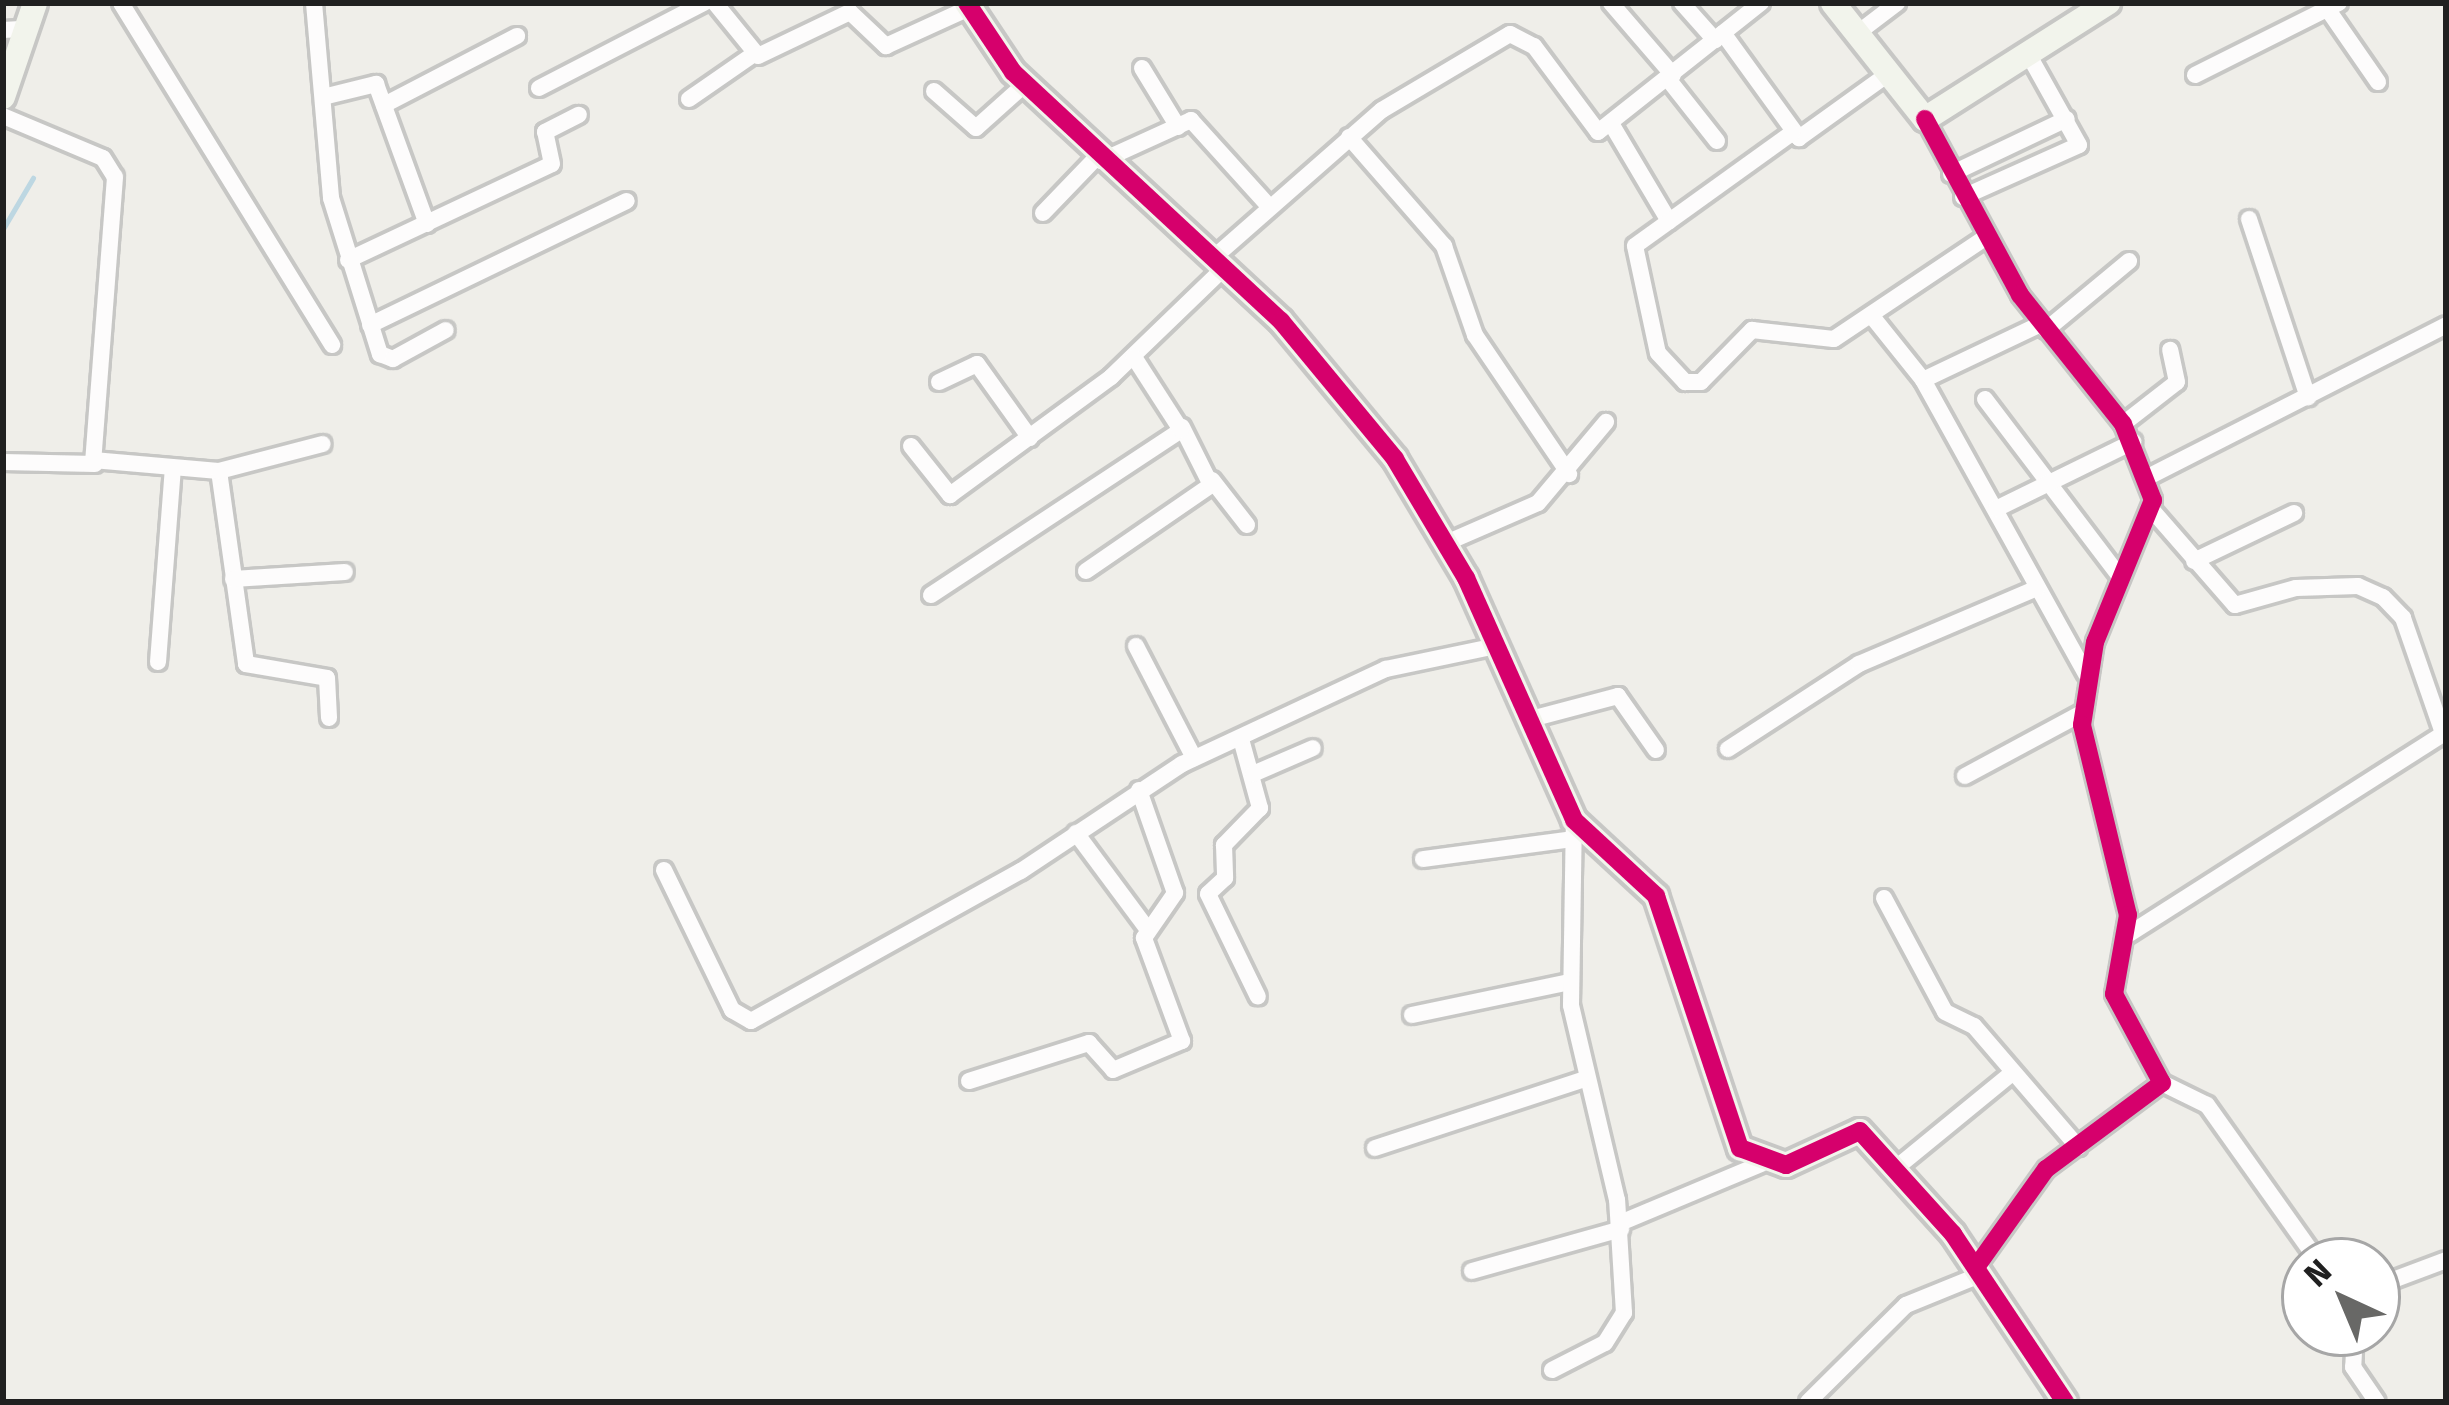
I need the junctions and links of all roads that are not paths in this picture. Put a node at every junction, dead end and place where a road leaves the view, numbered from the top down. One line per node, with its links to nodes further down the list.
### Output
1 (35, 3): 14 (street)
2 (121, 3): 59 (street)
3 (314, 3): 29 (street)
4 (704, 3): 26 (street)
5 (715, 3): 18 (street)
6 (1611, 3): 23 (street)
7 (1682, 3): 17 (street)
8 (1761, 3): 17 (street)
9 (1833, 3): 15 (street)
10 (1897, 3): 15 (street)
11 (2108, 3): 19 (street)
12 (968, 5): 18 (street); 25 (street)
13 (2331, 5): 22 (street); 24 (street)
14 (14, 30): 28 (street)
15 (1858, 32): 21 (street)
16 (517, 36): 31 (street)
17 (1719, 37): 23 (street); 38 (street)
18 (754, 55): 30 (street)
19 (2031, 59): 34 (street); 35 (street)
20 (1142, 68): 37 (street)
21 (1891, 72): 34 (street); 38 (street)
22 (2195, 75)
23 (1671, 77): 36 (street); 40 (street)
24 (2378, 82)
25 (1024, 84): 27 (street); 41 (street)
26 (538, 88)
27 (934, 91)
28 (3, 97)
29 (323, 97): 31 (street); 51 (street)
30 (689, 99)
31 (384, 105): 49 (street)
32 (579, 115): 49 (street)
33 (3, 116): 74 (street)
34 (1925, 119): 42 (street)
35 (2067, 119): 42 (street); 43 (street)
36 (1612, 125): 39 (street); 48 (street)
37 (1178, 127): 41 (street); 45 (street)
38 (1792, 133): 48 (street)
39 (1349, 137): 45 (street); 77 (street)
40 (1717, 141)
41 (1098, 160): 46 (street); 53 (street)
42 (1951, 174): 43 (street)
43 (1963, 196): 50 (street)
44 (627, 201): 55 (street)
45 (1265, 202): 53 (street)
46 (1042, 213)
47 (2249, 219): 64 (street)
48 (1669, 221): 54 (street)
49 (427, 224): 51 (street)
50 (1985, 238): 54 (street); 57 (street)
51 (348, 260): 55 (street)
52 (2129, 261): 57 (street)
53 (1217, 265): 61 (street); 85 (street)
54 (1871, 315): 62 (street)
55 (370, 325): 58 (street)
56 (2446, 325): 64 (street)
57 (2043, 327): 62 (street); 67 (street)
58 (446, 330)
59 (332, 345)
60 (2170, 350): 67 (street)
61 (1134, 357): 68 (street); 69 (street)
62 (1923, 380): 81 (street)
63 (939, 382): 69 (street)
64 (2308, 397): 78 (street)
65 (1985, 399): 80 (street)
66 (1606, 422): 77 (street)
67 (2123, 424): 70 (street)
68 (1183, 427): 79 (street); 92 (street)
69 (1030, 438): 72 (street)
70 (2133, 442): 78 (street); 80 (street)
71 (323, 444): 76 (street)
72 (911, 446)
73 (3, 462): 74 (street)
74 (95, 464): 75 (street)
75 (173, 468): 76 (street); 95 (street)
76 (219, 471): 90 (street)
77 (1569, 474): 85 (street)
78 (2150, 476): 82 (street)
79 (1212, 480): 84 (street); 87 (street)
80 (2055, 480): 81 (street); 89 (street)
81 (1996, 508): 91 (street)
82 (2152, 510): 86 (street); 89 (street)
83 (2294, 513): 86 (street)
84 (1247, 525)
85 (1446, 543): 94 (street)
86 (2194, 561): 100 (street)
87 (1085, 571)
88 (345, 572): 90 (street)
89 (2118, 574): 96 (street)
90 (232, 578): 98 (street)
91 (2037, 588): 96 (street); 103 (street)
92 (931, 595)
93 (1136, 646): 105 (street)
94 (1492, 647): 99 (street); 101 (street)
95 (158, 662)
96 (2086, 674): 97 (street)
97 (2082, 713): 107 (street); 115 (street)
98 (329, 718)
99 (1531, 719): 104 (street); 109 (street)
100 (2444, 732): 115 (street)
101 (1241, 740): 105 (street); 106 (street)
102 (1313, 748): 106 (street)
103 (1728, 749)
104 (1656, 750)
105 (1194, 758): 108 (street)
106 (1253, 774): 117 (street)
107 (1965, 776)
108 (1139, 790): 110 (street); 114 (street)
109 (1573, 830): 111 (street); 116 (street); 125 (street)
110 (1076, 833): 112 (street); 114 (street)
111 (1423, 859)
112 (664, 870)
113 (1884, 898): 119 (street)
114 (1145, 926): 121 (street)
115 (2126, 936): 122 (street)
116 (1570, 982): 118 (street); 120 (street)
117 (1258, 997)
118 (1412, 1015)
119 (2012, 1073): 124 (street); 126 (street)
120 (1586, 1079): 123 (street); 127 (street)
121 (969, 1082)
122 (2162, 1083): 124 (street); 128 (street)
123 (1375, 1148)
124 (2078, 1148): 131 (street)
125 (1761, 1164): 126 (street); 127 (street)
126 (1896, 1168): 131 (street)
127 (1620, 1226): 130 (street); 134 (street)
128 (2301, 1237)
129 (2446, 1260): 132 (street)
130 (1472, 1271)
131 (1978, 1271): 135 (street); 136 (street)
132 (2401, 1277)
133 (2354, 1357): 137 (street)
134 (1552, 1370)
135 (1808, 1402)
136 (2065, 1402)
137 (2377, 1402)

